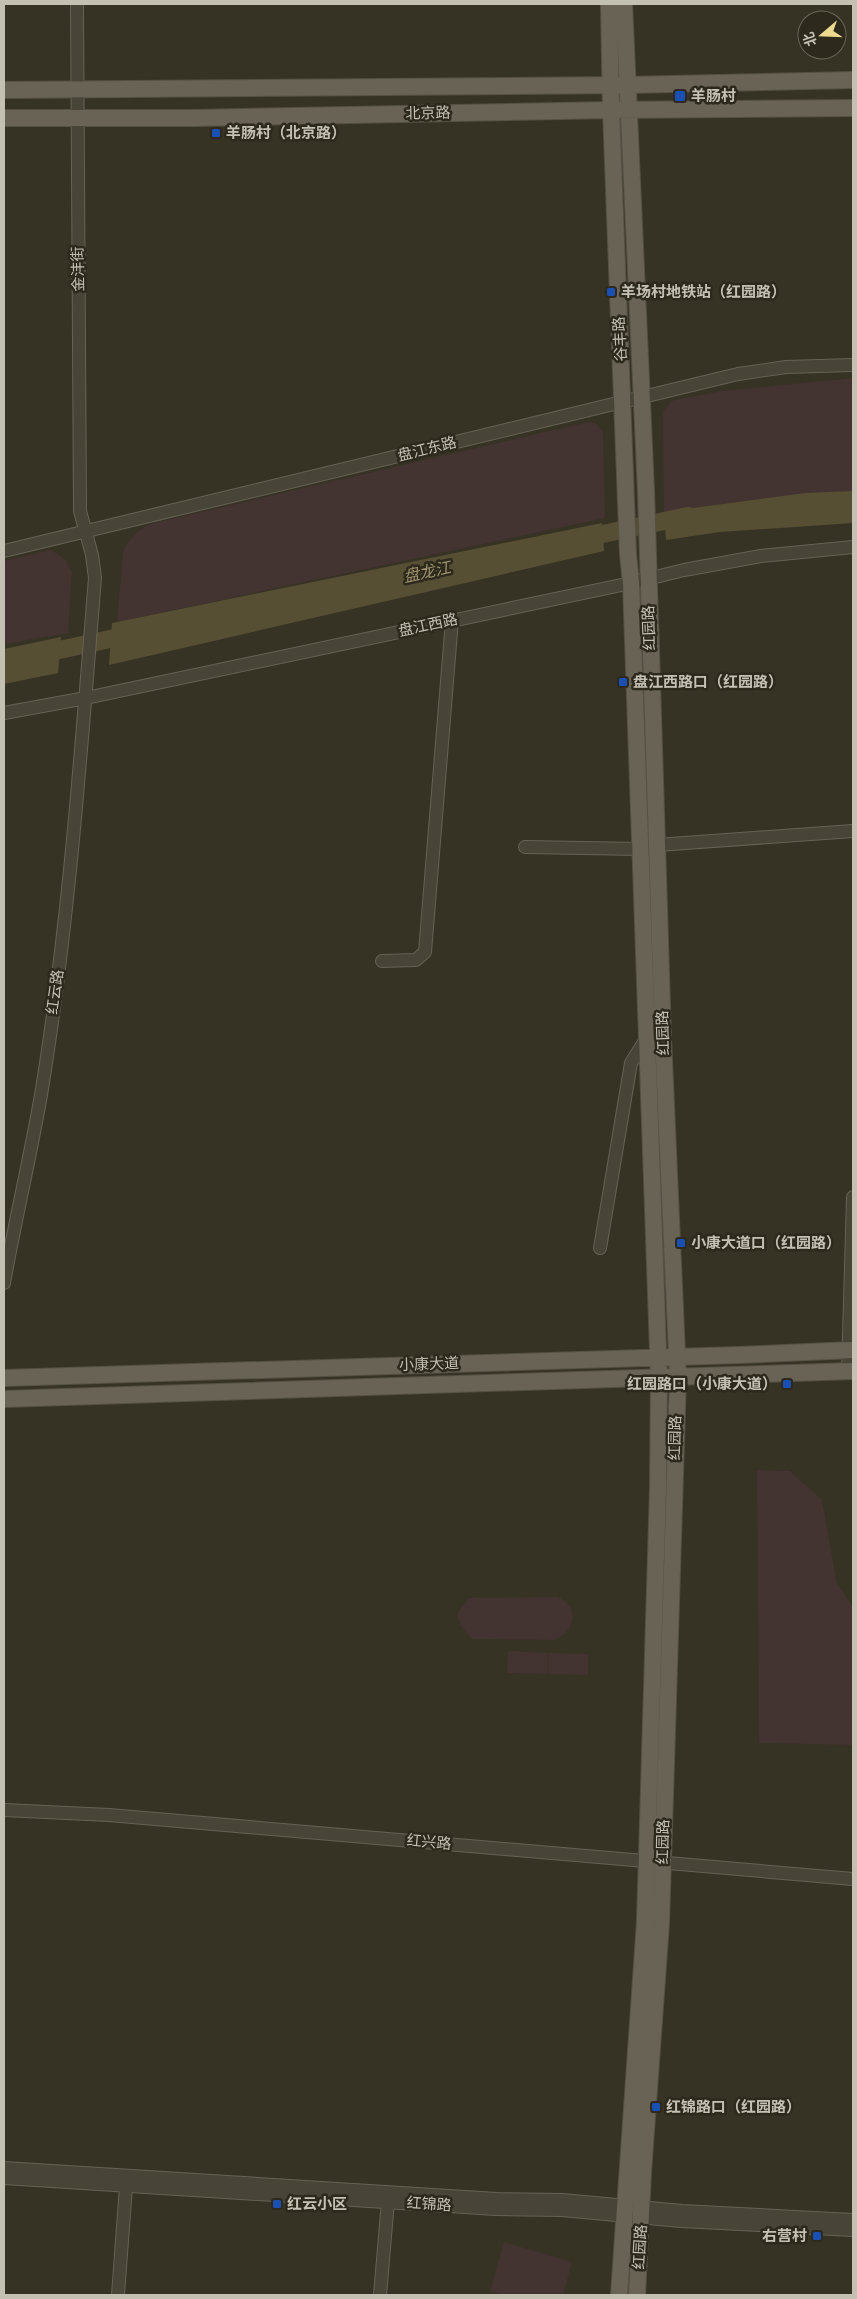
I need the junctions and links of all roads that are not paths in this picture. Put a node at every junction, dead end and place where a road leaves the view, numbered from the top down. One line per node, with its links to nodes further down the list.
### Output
1 (77, 4): 7 (street, 金沣街)
2 (609, 4): 5 (main road, 谷丰路)
3 (624, 4): 5 (main road, 谷丰路)
4 (853, 80): 5 (main road, 北京路)
5 (619, 85): 7 (main road, 北京路); 9 (main road, 谷丰路); 10 (main road, 谷丰路)
6 (4, 90): 7 (main road, 北京路)
7 (78, 90): 12 (street, 金沣街)
8 (853, 108): 10 (main road, 北京路)
9 (611, 110): 10 (main road, 北京路); 12 (main road, 北京路); 15 (main road, 谷丰路)
10 (628, 110): 14 (main road, 谷丰路)
11 (4, 118): 12 (main road, 北京路)
12 (76, 118): 16 (street, 金沣街)
13 (853, 365): 14 (street, 盘江东路)
14 (642, 397): 15 (street, 盘江东路); 20 (main road, 谷丰路)
15 (623, 401): 16 (street, 盘江东路); 21 (main road, 谷丰路)
16 (85, 533): 18 (street, 盘江东路); 19 (street, 金沣街)
17 (853, 547): 20 (street, 盘江西路)
18 (4, 551)
19 (95, 578): 23 (street, 红云路)
20 (648, 579): 21 (street, 盘江西路); 26 (main road, 红园路)
21 (631, 583): 22 (street, 盘江西路); 28 (main road, 红园路)
22 (452, 620): 23 (street, 盘江西路); 29 (street)
23 (86, 698): 24 (street, 盘江西路); 33 (street, 红云路)
24 (4, 713)
25 (853, 831): 26 (street)
26 (657, 845): 36 (main road, 红园路)
27 (525, 847): 28 (street)
28 (640, 848): 30 (main road, 红园路)
29 (382, 961)
30 (646, 1039): 32 (street); 35 (main road, 红园路)
31 (853, 1198): 34 (street)
32 (600, 1248)
33 (4, 1284)
34 (850, 1350): 36 (main road, 小康大道); 37 (street)
35 (658, 1357): 36 (main road, 小康大道); 39 (main road, 小康大道); 40 (main road, 红园路)
36 (677, 1357): 38 (main road, 红园路)
37 (851, 1371): 38 (main road, 小康大道)
38 (678, 1377): 40 (main road, 小康大道); 43 (main road, 红园路)
39 (4, 1378)
40 (659, 1378): 41 (main road, 小康大道); 43 (main road, 红园路)
41 (4, 1399)
42 (4, 1810): 43 (street, 红兴路)
43 (654, 1861): 44 (street, 红兴路); 49 (main road, 红园路); 50 (main road, 红园路)
44 (853, 1878)
45 (4, 2168): 49 (street, 红锦路)
46 (4, 2178): 47 (street, 红锦路)
47 (126, 2186): 48 (street, 红锦路); 53 (street)
48 (388, 2201): 49 (street, 红锦路); 54 (street)
49 (624, 2211): 50 (street, 红锦路); 55 (main road, 红园路)
50 (642, 2212): 51 (street, 红锦路); 52 (street, 红锦路); 56 (main road, 红园路)
51 (853, 2220)
52 (853, 2230)
53 (118, 2295)
54 (380, 2295)
55 (619, 2295)
56 (637, 2295)

